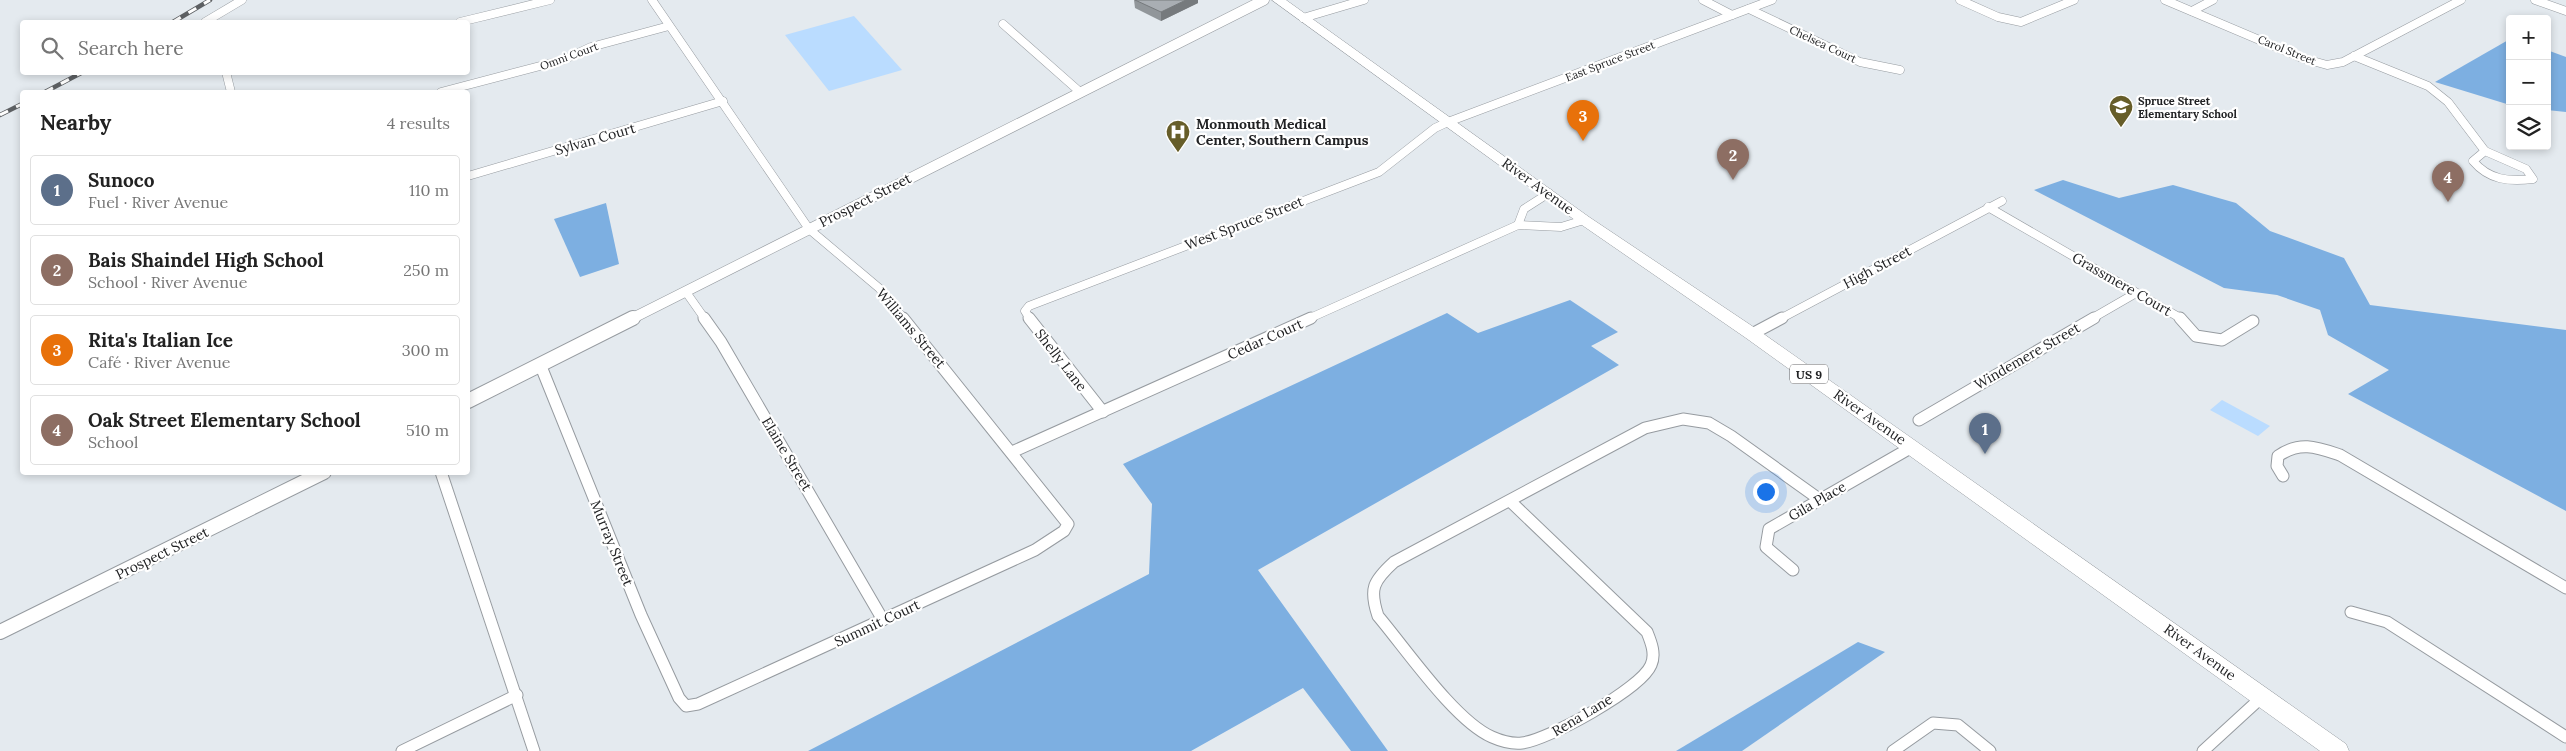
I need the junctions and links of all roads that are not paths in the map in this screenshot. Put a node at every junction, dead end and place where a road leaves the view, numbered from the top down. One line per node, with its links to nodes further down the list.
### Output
1 (242, 0): 20 (street)
2 (550, 0): 21 (street)
3 (652, 0): 23 (street, Williams Street)
4 (1264, 0): 29 (street, Prospect Street)
5 (1278, 0): 19 (highway, River Avenue / US 9)
6 (1364, 0): 19 (street)
7 (1703, 0): 18 (street)
8 (1772, 0): 15 (street, East Spruce Street)
9 (1960, 0): 10 (street)
10 (2074, 0)
11 (2164, 0): 16 (street, Carol Street)
12 (2213, 0): 16 (street)
13 (2461, 0): 24 (street, Carol Street)
14 (2534, 0): 17 (street)
15 (1749, 9): 18 (street, East Spruce Street); 25 (street, Chelsea Court)
16 (2192, 11): 24 (street, Carol Street)
17 (2566, 11)
18 (1732, 15): 31 (street, East Spruce Street)
19 (1303, 18): 31 (highway, River Avenue / US 9)
20 (208, 20)
21 (468, 20)
22 (1003, 24): 29 (street)
23 (669, 26): 28 (street, Omni Court); 30 (street, Williams Street)
24 (2354, 56): 32 (street)
25 (1900, 70)
26 (227, 75): 27 (street)
27 (230, 90)
28 (449, 90)
29 (1080, 92): 39 (street, Prospect Street)
30 (723, 101): 33 (street, Sylvan Court); 39 (street, Williams Street)
31 (1448, 122): 34 (highway, River Avenue / US 9); 42 (street, West Spruce Street)
32 (2485, 151): 32 (street)
33 (470, 175)
34 (1549, 193): 37 (highway, River Avenue / US 9); 38 (street)
35 (2002, 201): 36 (street, High Street)
36 (1988, 207): 41 (street, Grassmere Court); 44 (street, High Street)
37 (1584, 220): 38 (street, Cedar Court); 44 (highway, River Avenue / US 9)
38 (1518, 225): 47 (street, Cedar Court)
39 (809, 229): 40 (street, Prospect Street); 50 (street, Williams Street)
40 (686, 292): 45 (street, Prospect Street); 60 (street, Elaine Street)
41 (2136, 293): 43 (street, Grassmere Court); 48 (street, Windemere Street)
42 (1030, 306): 47 (street, Shelly Lane)
43 (2253, 321)
44 (1752, 334): 49 (highway, River Avenue / US 9)
45 (540, 364): 46 (street, Prospect Street); 64 (street, Murray Street)
46 (470, 400)
47 (1103, 412): 50 (street, Cedar Court)
48 (1918, 420)
49 (1912, 447): 54 (street, Gila Place); 63 (highway, River Avenue / US 9)
50 (1012, 452): 56 (street, Williams Street)
51 (318, 475): 61 (street, Prospect Street)
52 (442, 475): 62 (street)
53 (2283, 476): 58 (street)
54 (1819, 499): 55 (street, Rena Lane); 57 (street, Gila Place)
55 (1510, 500): 55 (street, Rena Lane)
56 (1055, 539): 60 (street, Summit Court)
57 (1793, 570)
58 (2566, 588)
59 (2351, 612): 65 (street)
60 (883, 620): 64 (street, Summit Court)
61 (0, 632)
62 (517, 695): 66 (street); 67 (street)
63 (2262, 697): 70 (street); 71 (highway, River Avenue / US 9)
64 (698, 704)
65 (2566, 737)
66 (402, 751)
67 (534, 751)
68 (1893, 751): 69 (street)
69 (1990, 751)
70 (2203, 751)
71 (2338, 751)

